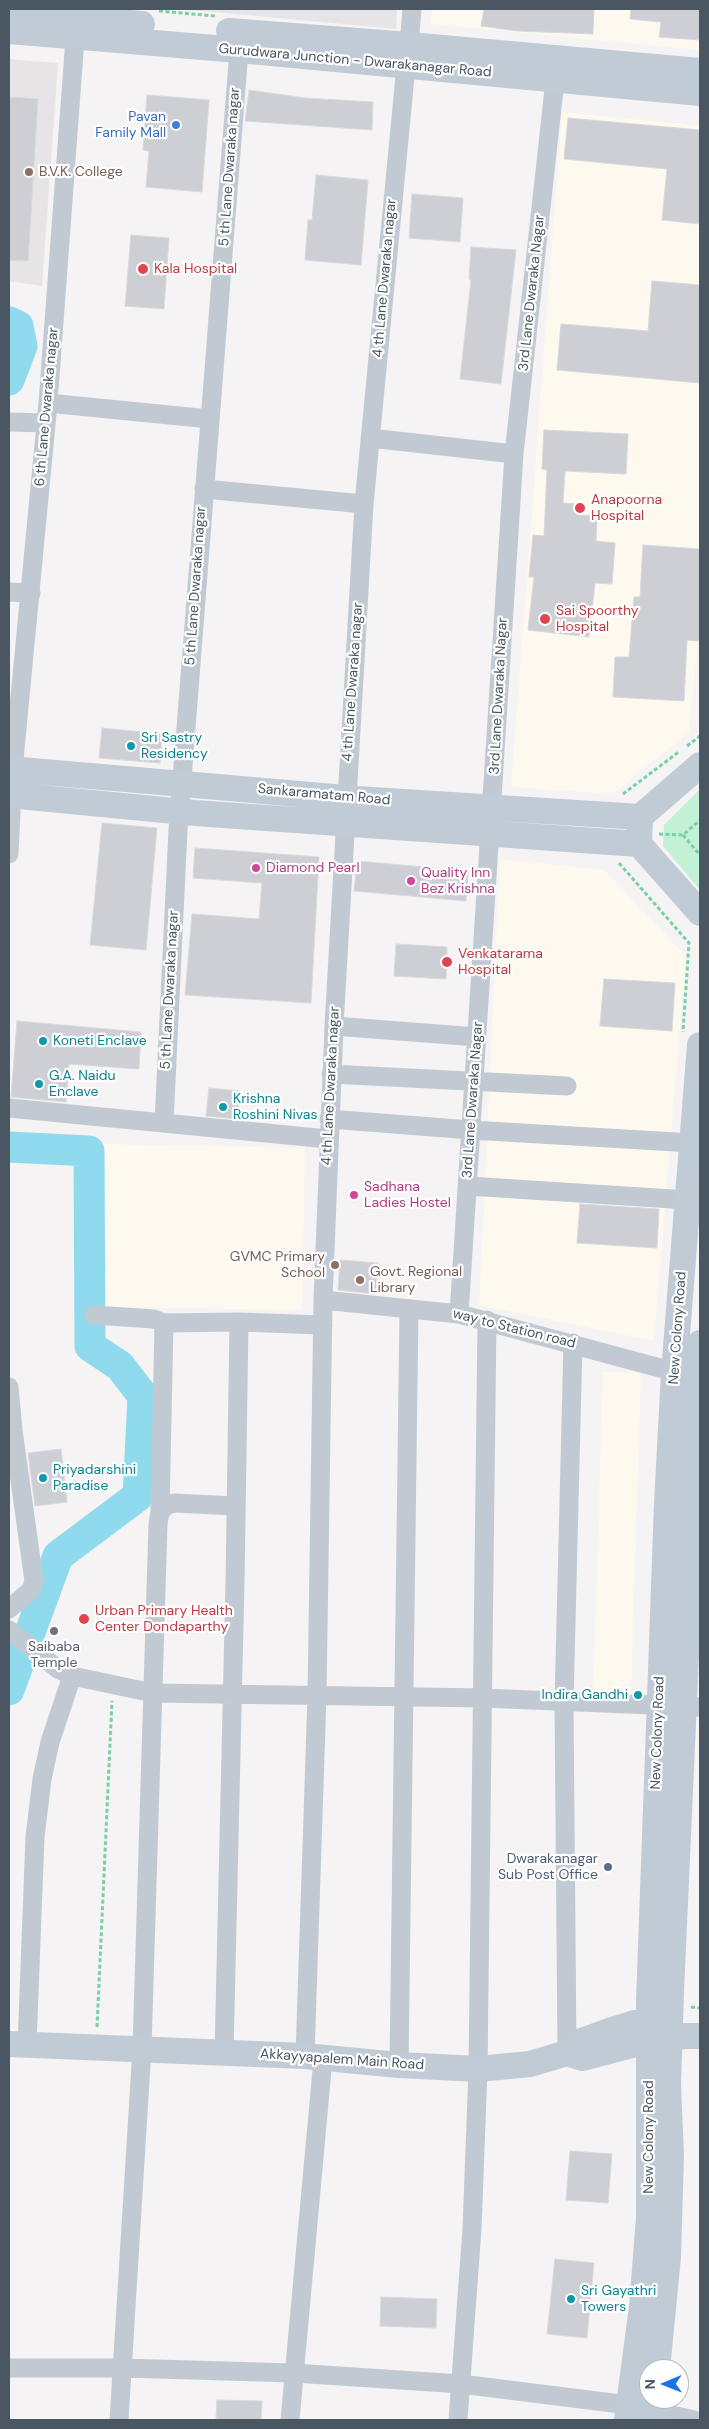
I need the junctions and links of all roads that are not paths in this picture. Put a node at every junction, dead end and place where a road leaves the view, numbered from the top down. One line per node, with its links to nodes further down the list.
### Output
1 (412, 9): 7 (street, 4 th Lane Dwaraka nagar)
2 (9, 12): 4 (main road, Gurudwara Junction - Dwarakanagar Road)
3 (137, 25): 4 (main road, Gurudwara Junction - Dwarakanagar Road); 6 (main road, Gurudwara Junction - Dwarakanagar Road); 7 (main road, Gurudwara Junction - Dwarakanagar Road)
4 (75, 29): 5 (main road, Gurudwara Junction - Dwarakanagar Road); 11 (street, 6 th Lane Dwaraka nagar)
5 (9, 31)
6 (239, 50): 7 (main road, Gurudwara Junction - Dwarakanagar Road); 12 (street, 5 th Lane Dwaraka nagar)
7 (407, 55): 8 (main road, Gurudwara Junction - Dwarakanagar Road); 9 (main road, Gurudwara Junction - Dwarakanagar Road); 15 (street, 4 th Lane Dwaraka nagar)
8 (700, 72)
9 (555, 80): 10 (main road, Gurudwara Junction - Dwarakanagar Road); 16 (street, 3rd Lane Dwaraka Nagar)
10 (700, 93)
11 (48, 403): 12 (street); 14 (street, 6 th Lane Dwaraka nagar)
12 (210, 419): 17 (street, 5 th Lane Dwaraka nagar)
13 (11, 422): 14 (street)
14 (46, 423): 20 (street, 6 th Lane Dwaraka nagar)
15 (370, 438): 16 (street); 18 (street, 4 th Lane Dwaraka nagar)
16 (514, 454): 26 (street, 3rd Lane Dwaraka Nagar)
17 (204, 489): 18 (street); 23 (street, 5 th Lane Dwaraka nagar)
18 (364, 504): 25 (street, 4 th Lane Dwaraka nagar)
19 (9, 592): 20 (street)
20 (31, 593): 22 (street, 6 th Lane Dwaraka nagar)
21 (700, 765): 28 (main road)
22 (11, 770): 23 (main road, Sankaramatam Road); 24 (street, 6 th Lane Dwaraka nagar)
23 (181, 783): 25 (main road, Sankaramatam Road); 27 (street, 5 th Lane Dwaraka nagar)
24 (10, 795): 27 (main road, Sankaramatam Road); 32 (street, 6 th Lane Dwaraka nagar)
25 (346, 798): 26 (main road, Sankaramatam Road); 29 (street, 4 th Lane Dwaraka nagar)
26 (492, 807): 28 (main road, Sankaramatam Road); 30 (street, 3rd Lane Dwaraka Nagar)
27 (179, 812): 29 (main road, Sankaramatam Road); 42 (street, 5 th Lane Dwaraka nagar)
28 (640, 817): 31 (main road)
29 (344, 823): 30 (main road, Sankaramatam Road); 34 (street, 4 th Lane Dwaraka nagar)
30 (490, 835): 31 (main road, Sankaramatam Road); 35 (street, 3rd Lane Dwaraka Nagar)
31 (639, 844): 33 (main road)
32 (9, 854)
33 (700, 913)
34 (334, 1026): 35 (street); 37 (street, 4 th Lane Dwaraka nagar)
35 (477, 1037): 38 (street, 3rd Lane Dwaraka Nagar)
36 (691, 1044): 45 (main road, New Colony Road)
37 (331, 1074): 38 (street); 41 (street, 4 th Lane Dwaraka nagar)
38 (474, 1082): 39 (street); 43 (street, 3rd Lane Dwaraka Nagar)
39 (566, 1086)
40 (9, 1108): 42 (street)
41 (329, 1119): 43 (street); 44 (street, 4 th Lane Dwaraka nagar)
42 (164, 1123): 44 (street)
43 (471, 1130): 45 (street); 46 (street, 3rd Lane Dwaraka Nagar)
44 (328, 1139): 48 (street, 4 th Lane Dwaraka nagar)
45 (692, 1143): 47 (main road, New Colony Road)
46 (468, 1186): 47 (street); 50 (street, 3rd Lane Dwaraka Nagar)
47 (688, 1200): 58 (main road, New Colony Road)
48 (323, 1300): 49 (street, way to Station road); 55 (street, 4 th Lane Dwaraka nagar)
49 (409, 1309): 50 (street, way to Station road); 68 (street)
50 (459, 1314): 52 (street, way to Station road)
51 (94, 1315): 54 (street)
52 (487, 1320): 56 (street, way to Station road); 69 (street)
53 (239, 1322): 54 (street); 55 (street); 60 (street)
54 (164, 1323): 61 (street)
55 (323, 1325): 67 (street, 4 th Lane Dwaraka nagar)
56 (573, 1343): 58 (street, way to Station road); 70 (street)
57 (700, 1343): 58 (main road, New Colony Road)
58 (691, 1375): 71 (main road, New Colony Road); 72 (main road, New Colony Road)
59 (9, 1387): 62 (street)
60 (235, 1506): 61 (street); 66 (street)
61 (160, 1512): 65 (street)
62 (9, 1609)
63 (14, 1633): 64 (street)
64 (72, 1676): 65 (street); 76 (street)
65 (153, 1693): 66 (street); 77 (street)
66 (232, 1695): 67 (street); 78 (street)
67 (317, 1696): 68 (street); 80 (street, 4 th Lane Dwaraka nagar)
68 (403, 1698): 69 (street); 81 (street)
69 (482, 1698): 70 (street); 82 (street)
70 (564, 1702): 71 (street); 79 (street)
71 (659, 1705): 72 (street); 74 (main road, New Colony Road)
72 (692, 1706): 74 (main road, New Colony Road)
73 (700, 2021): 74 (main road)
74 (659, 2031): 75 (main road); 79 (main road, Akkayyapalem Main Road); 83 (main road, New Colony Road); 88 (main road, New Colony Road)
75 (700, 2036)
76 (14, 2046): 77 (main road, Akkayyapalem Main Road)
77 (142, 2048): 78 (main road, Akkayyapalem Main Road); 85 (street)
78 (224, 2053): 80 (main road, Akkayyapalem Main Road)
79 (567, 2053): 82 (main road, Akkayyapalem Main Road)
80 (314, 2057): 81 (main road, Akkayyapalem Main Road); 86 (street, 4 th Lane Dwaraka nagar)
81 (399, 2065): 82 (main road, Akkayyapalem Main Road)
82 (478, 2069): 87 (street)
83 (658, 2359)
84 (9, 2368): 85 (street)
85 (122, 2368): 86 (street); 89 (street)
86 (294, 2373): 87 (street); 90 (street, 4 th Lane Dwaraka nagar)
87 (461, 2384): 88 (street); 91 (street)
88 (643, 2411): 92 (street)
89 (119, 2420)
90 (290, 2420)
91 (458, 2420)
92 (694, 2420)

